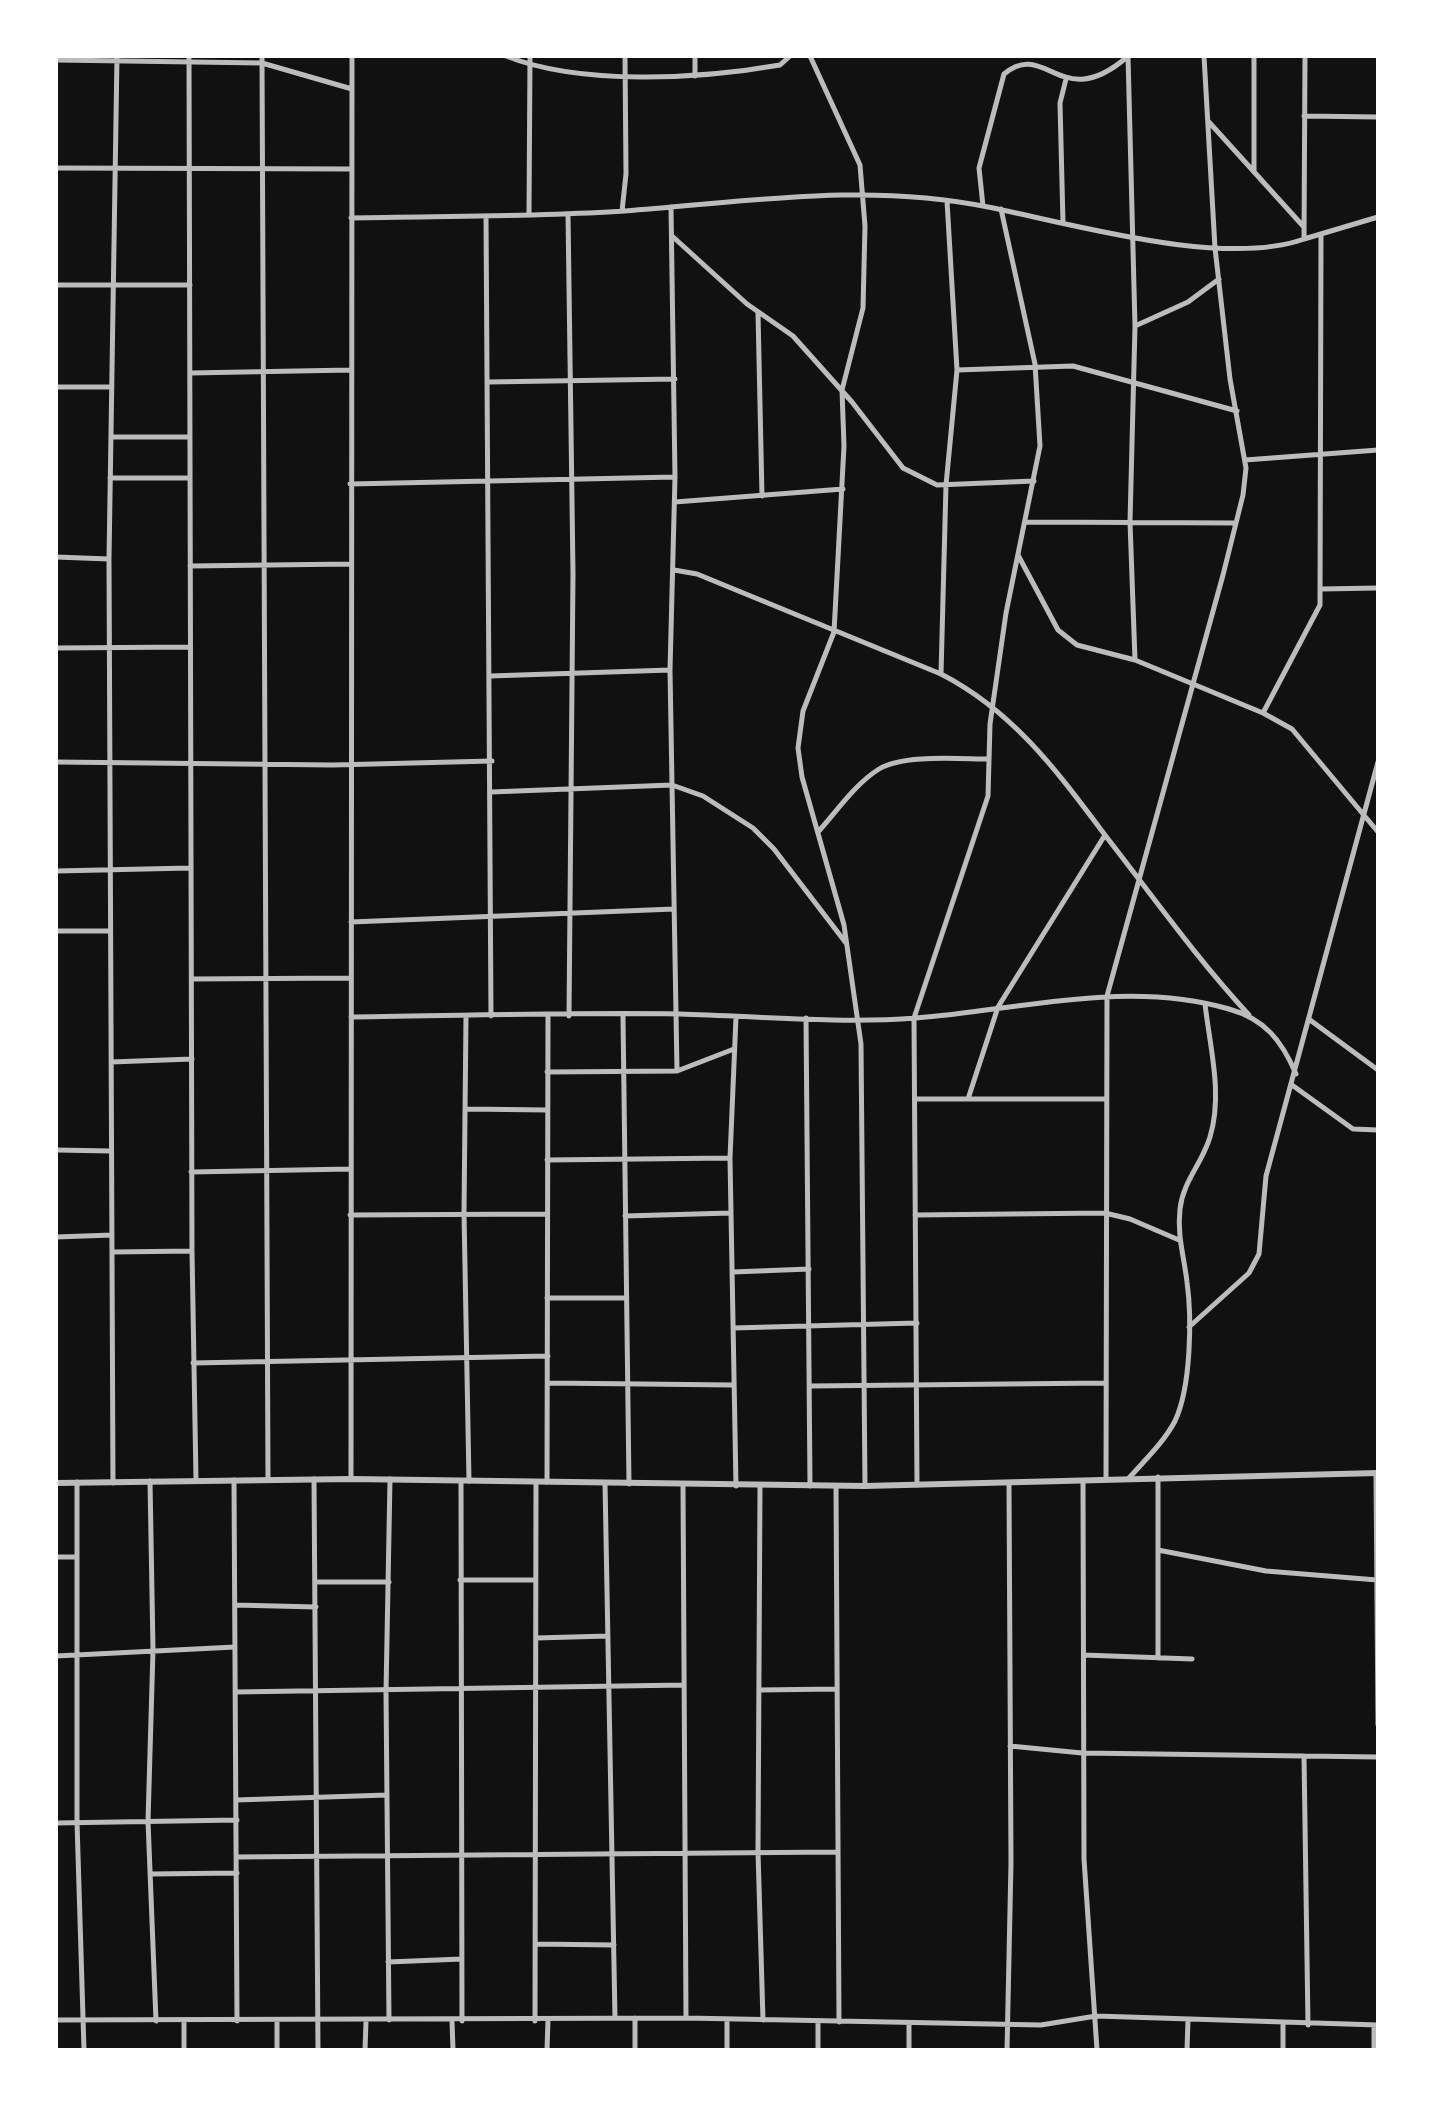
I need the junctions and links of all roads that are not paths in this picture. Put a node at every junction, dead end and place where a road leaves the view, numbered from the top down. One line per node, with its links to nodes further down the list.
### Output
1 (352, 56): 20 (street)
2 (506, 56): 16 (street)
3 (530, 56): 16 (street)
4 (625, 56): 17 (street)
5 (695, 56): 18 (street)
6 (790, 56): 18 (street)
7 (810, 56): 30 (street)
8 (1128, 56): 19 (street); 45 (street)
9 (1204, 56): 23 (street)
10 (1254, 56): 29 (street)
11 (1305, 56): 21 (street)
12 (117, 58): 13 (street); 14 (street); 27 (street)
13 (189, 58): 15 (street); 24 (street)
14 (56, 60)
15 (262, 60): 20 (street); 26 (street)
16 (530, 66): 17 (street); 36 (street)
17 (626, 76): 18 (street); 35 (street)
18 (695, 76)
19 (1066, 79): 32 (street); 41 (street)
20 (352, 89): 28 (street)
21 (1304, 116): 22 (street); 42 (street)
22 (1378, 117)
23 (1208, 121): 29 (street); 47 (street)
24 (189, 167): 26 (street); 27 (street); 51 (street)
25 (56, 168): 27 (street)
26 (263, 168): 28 (street); 58 (street)
27 (115, 169): 50 (street)
28 (352, 169): 40 (street)
29 (1254, 173): 42 (street)
30 (864, 194): 31 (street); 33 (street); 65 (street)
31 (947, 201): 32 (street); 56 (street)
32 (983, 206): 34 (street)
33 (671, 207): 35 (street); 44 (street)
34 (1001, 209): 41 (street); 54 (street)
35 (622, 211): 37 (street)
36 (529, 214): 37 (street); 38 (street)
37 (568, 214): 60 (street)
38 (486, 216): 40 (street); 61 (street)
39 (1378, 217): 43 (street)
40 (351, 218): 55 (street)
41 (1063, 223): 45 (street)
42 (1304, 227): 46 (street)
43 (1321, 234): 46 (street); 70 (street)
44 (672, 236): 52 (street); 59 (street)
45 (1134, 236): 47 (street); 53 (street)
46 (1304, 239): 47 (street)
47 (1215, 248): 48 (street)
48 (1219, 279): 53 (street); 66 (street)
49 (56, 285): 50 (street)
50 (111, 285): 51 (street); 64 (street)
51 (190, 285): 57 (street)
52 (758, 312): 65 (street); 81 (street)
53 (1135, 326): 62 (street)
54 (1035, 364): 56 (street); 62 (street); 77 (street)
55 (351, 370): 58 (street); 78 (street)
56 (957, 370): 79 (street)
57 (190, 373): 58 (street); 68 (street)
58 (266, 373): 90 (street)
59 (675, 379): 60 (street); 72 (street)
60 (573, 380): 61 (street); 75 (street)
61 (488, 382): 76 (street)
62 (1134, 384): 66 (street); 84 (street)
63 (56, 387): 64 (street)
64 (111, 387): 67 (street)
65 (842, 390): 79 (street); 80 (street)
66 (1237, 411): 71 (street)
67 (111, 437): 68 (street); 73 (street)
68 (190, 437): 74 (street)
69 (1378, 450): 70 (street)
70 (1321, 455): 71 (street); 94 (street)
71 (1245, 460): 85 (street)
72 (675, 477): 75 (street); 82 (street)
73 (110, 478): 74 (street); 88 (street)
74 (190, 478): 91 (street)
75 (573, 478): 76 (street); 101 (street)
76 (488, 481): 78 (street); 103 (street)
77 (1034, 481): 79 (street); 83 (street)
78 (350, 484): 89 (street)
79 (946, 485): 102 (street)
80 (843, 489): 81 (street); 95 (street)
81 (762, 496): 82 (street)
82 (675, 502): 92 (street)
83 (1026, 522): 84 (street); 86 (street)
84 (1130, 522): 85 (street); 99 (street)
85 (1236, 523): 104 (street)
86 (1018, 554): 99 (street); 105 (street)
87 (56, 557): 88 (street)
88 (109, 559): 98 (street)
89 (350, 564): 90 (street); 114 (street)
90 (265, 565): 91 (street); 111 (street)
91 (190, 566): 96 (street)
92 (674, 570): 95 (street); 100 (street)
93 (1378, 588): 94 (street)
94 (1321, 589): 106 (street)
95 (834, 632): 102 (street); 119 (street)
96 (189, 647): 98 (street); 108 (street)
97 (56, 648): 98 (street)
98 (110, 649): 113 (street)
99 (1135, 660): 104 (street)
100 (670, 670): 101 (street); 115 (street)
101 (572, 673): 103 (street); 116 (street)
102 (941, 674): 105 (street)
103 (490, 676): 109 (street)
104 (1194, 685): 106 (street); 125 (street)
105 (993, 706): 107 (street); 121 (street)
106 (1263, 713): 118 (street)
107 (989, 759): 119 (street); 150 (street)
108 (191, 761): 111 (street); 113 (street); 122 (street)
109 (492, 761): 114 (street); 117 (street)
110 (56, 762): 113 (street)
111 (267, 762): 114 (street); 135 (street)
112 (1378, 762): 118 (street)
113 (112, 763): 124 (street)
114 (350, 764): 129 (street)
115 (672, 785): 116 (street); 126 (street); 132 (street)
116 (571, 789): 117 (street); 127 (street)
117 (491, 792): 128 (street)
118 (1364, 817): 120 (street); 151 (street)
119 (818, 832): 132 (street)
120 (1378, 832)
121 (1105, 835): 125 (street); 138 (street)
122 (190, 868): 124 (street); 134 (street)
123 (56, 871): 124 (street)
124 (111, 871): 131 (street)
125 (1141, 882): 136 (street); 147 (street)
126 (674, 909): 127 (street); 139 (street)
127 (570, 912): 128 (street); 143 (street)
128 (491, 915): 129 (street); 141 (street)
129 (351, 922): 133 (street)
130 (56, 931): 131 (street)
131 (110, 931): 154 (street)
132 (847, 944): 149 (street)
133 (351, 978): 135 (street); 145 (street)
134 (192, 979): 135 (street); 153 (street)
135 (266, 979): 173 (street)
136 (1107, 996): 137 (street); 138 (street); 163 (street)
137 (1205, 1004): 147 (street); 184 (street)
138 (998, 1007): 150 (street); 162 (street)
139 (678, 1014): 144 (street); 146 (street); 157 (street)
140 (466, 1016): 141 (street); 145 (street); 164 (street)
141 (491, 1016): 142 (street)
142 (548, 1016): 143 (street); 158 (street)
143 (569, 1016): 144 (street)
144 (623, 1016): 156 (street)
145 (351, 1017): 172 (street)
146 (736, 1017): 148 (street); 152 (street)
147 (1250, 1017): 159 (street)
148 (806, 1018): 149 (street); 187 (street)
149 (857, 1018): 150 (street); 192 (street)
150 (914, 1018): 161 (street)
151 (1310, 1020): 155 (street); 159 (street)
152 (734, 1049): 157 (street); 169 (street)
153 (192, 1059): 154 (street); 174 (street)
154 (111, 1062): 168 (street)
155 (1378, 1070)
156 (624, 1071): 157 (street); 158 (street); 171 (street)
157 (677, 1071)
158 (547, 1072): 165 (street)
159 (1296, 1074): 160 (street)
160 (1292, 1085): 166 (street); 194 (street)
161 (915, 1099): 162 (street); 180 (street)
162 (968, 1099): 163 (street)
163 (1105, 1099): 177 (street)
164 (466, 1109): 165 (street); 175 (street)
165 (547, 1110): 170 (street)
166 (1378, 1130)
167 (56, 1150): 168 (street)
168 (111, 1151): 182 (street)
169 (730, 1158): 171 (street); 176 (street)
170 (547, 1160): 171 (street); 178 (street)
171 (624, 1160): 181 (street)
172 (350, 1169): 173 (street); 179 (street)
173 (266, 1170): 174 (street); 200 (street)
174 (191, 1172): 185 (street)
175 (464, 1213): 178 (street); 179 (street); 197 (street)
176 (731, 1213): 181 (street); 188 (street)
177 (1105, 1213): 180 (street); 184 (street); 203 (street)
178 (547, 1214): 189 (street)
179 (350, 1215): 198 (street)
180 (915, 1215): 191 (street)
181 (625, 1216): 190 (street)
182 (112, 1235): 183 (street); 186 (street)
183 (56, 1237)
184 (1179, 1240): 194 (street)
185 (192, 1251): 186 (street); 199 (street)
186 (113, 1252): 225 (street)
187 (809, 1269): 188 (street); 193 (street)
188 (733, 1272): 195 (street)
189 (547, 1298): 190 (street); 196 (street)
190 (626, 1298): 201 (street)
191 (917, 1323): 192 (street); 206 (street)
192 (865, 1325): 193 (street); 207 (street)
193 (810, 1327): 195 (street); 205 (street)
194 (1189, 1327): 210 (street)
195 (733, 1328): 204 (street)
196 (548, 1356): 197 (street); 202 (street)
197 (466, 1359): 198 (street); 219 (street)
198 (349, 1361): 200 (street); 213 (street)
199 (193, 1363): 200 (street); 216 (street)
200 (266, 1363): 211 (street)
201 (626, 1382): 202 (street); 204 (street); 227 (street)
202 (548, 1383): 223 (street)
203 (1105, 1383): 206 (street); 215 (street)
204 (733, 1385): 231 (street)
205 (810, 1386): 207 (street); 233 (street)
206 (918, 1386): 207 (street); 230 (street)
207 (864, 1387): 235 (street)
208 (1377, 1473): 209 (street); 241 (street)
209 (1158, 1476): 210 (street); 236 (street)
210 (1129, 1478): 215 (street)
211 (268, 1479): 212 (street); 217 (street)
212 (314, 1479): 213 (street); 242 (street)
213 (351, 1479): 214 (street)
214 (390, 1479): 219 (street); 243 (street)
215 (1106, 1479): 220 (street)
216 (196, 1480): 217 (street); 218 (street)
217 (234, 1480): 244 (street)
218 (150, 1481): 225 (street); 249 (street)
219 (465, 1481): 222 (street); 239 (street)
220 (1083, 1481): 228 (street); 251 (street)
221 (77, 1482): 224 (street); 225 (street); 238 (street)
222 (536, 1482): 223 (street); 240 (street)
223 (547, 1482): 226 (street)
224 (56, 1483)
225 (113, 1483)
226 (605, 1483): 227 (street); 246 (street)
227 (629, 1484): 229 (street)
228 (1009, 1484): 230 (street); 265 (street)
229 (683, 1485): 231 (street); 257 (street)
230 (917, 1485): 235 (street)
231 (736, 1486): 232 (street)
232 (760, 1486): 233 (street); 260 (street)
233 (810, 1486): 234 (street)
234 (836, 1486): 235 (street); 259 (street)
235 (865, 1486)
236 (1158, 1550): 241 (street); 253 (street)
237 (56, 1557): 238 (street)
238 (76, 1557): 250 (street)
239 (460, 1580): 240 (street); 258 (street)
240 (536, 1580): 247 (street)
241 (1377, 1580): 264 (street)
242 (316, 1582): 243 (street); 245 (street)
243 (389, 1582): 263 (street)
244 (235, 1605): 245 (street); 248 (street)
245 (316, 1607): 262 (street)
246 (608, 1636): 247 (street); 256 (street)
247 (536, 1638): 255 (street)
248 (235, 1647): 249 (street); 261 (street)
249 (153, 1650): 250 (street); 273 (street)
250 (75, 1655): 252 (street); 274 (street)
251 (1084, 1655): 253 (street); 266 (street)
252 (56, 1656)
253 (1158, 1658): 254 (street)
254 (1192, 1659)
255 (536, 1685): 256 (street); 258 (street); 282 (street)
256 (608, 1685): 257 (street); 281 (street)
257 (684, 1685): 278 (street)
258 (460, 1688): 263 (street); 280 (street)
259 (837, 1689): 260 (street); 277 (street)
260 (759, 1690): 276 (street)
261 (235, 1692): 262 (street); 271 (street)
262 (316, 1692): 263 (street); 270 (street)
263 (386, 1692): 269 (street)
264 (1378, 1725)
265 (1010, 1746): 266 (street); 315 (street)
266 (1082, 1753): 267 (street); 291 (street)
267 (1304, 1756): 268 (street); 316 (street)
268 (1378, 1757)
269 (387, 1795): 270 (street); 279 (street)
270 (316, 1798): 271 (street); 283 (street)
271 (236, 1800): 272 (street)
272 (237, 1820): 273 (street); 284 (street)
273 (148, 1821): 274 (street); 286 (street)
274 (77, 1822): 275 (street); 297 (street)
275 (56, 1823)
276 (758, 1852): 277 (street); 278 (street); 301 (street)
277 (837, 1852): 312 (street)
278 (685, 1853): 281 (street); 294 (street)
279 (387, 1854): 280 (street); 283 (street); 290 (street)
280 (461, 1854): 282 (street); 289 (street)
281 (612, 1854): 282 (street); 288 (street)
282 (534, 1855): 287 (street)
283 (315, 1856): 284 (street); 306 (street)
284 (237, 1857): 285 (street)
285 (237, 1873): 286 (street); 304 (street)
286 (150, 1874): 303 (street)
287 (535, 1944): 288 (street); 310 (street)
288 (614, 1945): 292 (street)
289 (462, 1959): 290 (street); 309 (street)
290 (388, 1962): 299 (street)
291 (1096, 2016): 302 (street); 315 (street); 330 (street)
292 (615, 2018): 293 (street); 300 (street)
293 (635, 2018): 294 (street); 325 (street)
294 (686, 2018): 295 (street)
295 (727, 2019): 301 (street); 326 (street)
296 (56, 2020): 297 (street)
297 (84, 2020): 303 (street); 318 (street)
298 (184, 2020): 303 (street); 304 (street); 319 (street)
299 (389, 2020): 307 (street); 308 (street)
300 (548, 2020): 310 (street); 324 (street)
301 (763, 2020): 311 (street)
302 (1188, 2020): 314 (street); 331 (street)
303 (156, 2021)
304 (237, 2021): 305 (street)
305 (277, 2021): 306 (street); 320 (street)
306 (318, 2021): 307 (street); 321 (street)
307 (366, 2021): 322 (street)
308 (452, 2021): 309 (street); 323 (street)
309 (462, 2021): 310 (street)
310 (535, 2021)
311 (818, 2022): 312 (street); 327 (street)
312 (839, 2022): 313 (street)
313 (909, 2023): 315 (street); 328 (street)
314 (1283, 2023): 316 (street); 332 (street)
315 (1007, 2024): 329 (street)
316 (1308, 2025): 317 (street)
317 (1376, 2025): 333 (street)
318 (84, 2050)
319 (184, 2050)
320 (277, 2050)
321 (318, 2050)
322 (365, 2050)
323 (453, 2050)
324 (547, 2050)
325 (635, 2050)
326 (727, 2050)
327 (818, 2050)
328 (909, 2050)
329 (1007, 2050)
330 (1097, 2050)
331 (1187, 2050)
332 (1283, 2050)
333 (1374, 2050)

